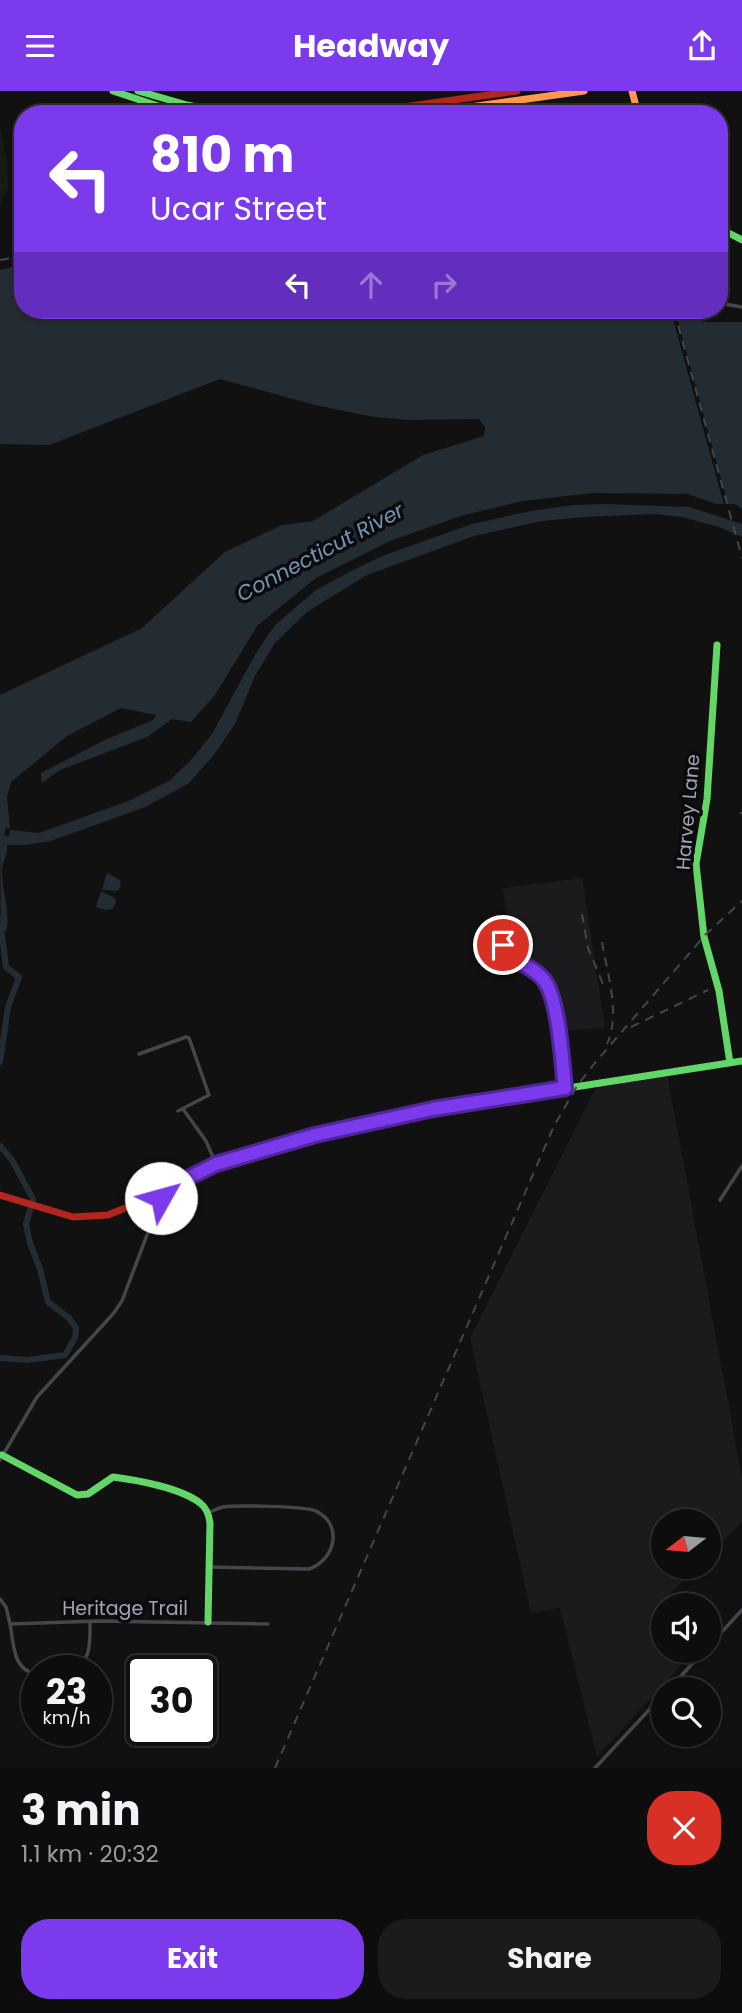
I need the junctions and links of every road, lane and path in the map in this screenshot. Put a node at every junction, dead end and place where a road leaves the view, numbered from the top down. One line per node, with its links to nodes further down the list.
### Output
1 (138, 91): 6 (main road)
2 (517, 91): 7 (main road)
3 (584, 91): 8 (main road)
4 (113, 93): 5 (main road)
5 (152, 105)
6 (184, 105)
7 (418, 105)
8 (484, 105)
9 (717, 645): 13 (main road, Harvey Lane)
10 (503, 945): 14 (street)
11 (139, 1054): 15 (street)
12 (742, 1061): 13 (main road)
13 (730, 1063): 14 (main road)
14 (565, 1088): 15 (main road)
15 (216, 1164): 17 (main road)
16 (742, 1166): 19 (street)
17 (164, 1190): 18 (main road); 20 (street)
18 (3, 1197)
19 (720, 1200)
20 (1, 1457): 21 (main road)
21 (208, 1513): 22 (main road); 22 (street)
22 (209, 1567): 26 (main road)
23 (0, 1599): 27 (street)
24 (742, 1610): 29 (street)
25 (90, 1621): 26 (street, Heritage Trail); 27 (street, Heritage Trail); 30 (street)
26 (208, 1622): 28 (street, Heritage Trail)
27 (10, 1624): 32 (street)
28 (268, 1624)
29 (721, 1633)
30 (88, 1655)
31 (693, 1663): 33 (street)
32 (21, 1666)
33 (680, 1677)
34 (651, 1708): 35 (street)
35 (594, 1768)

